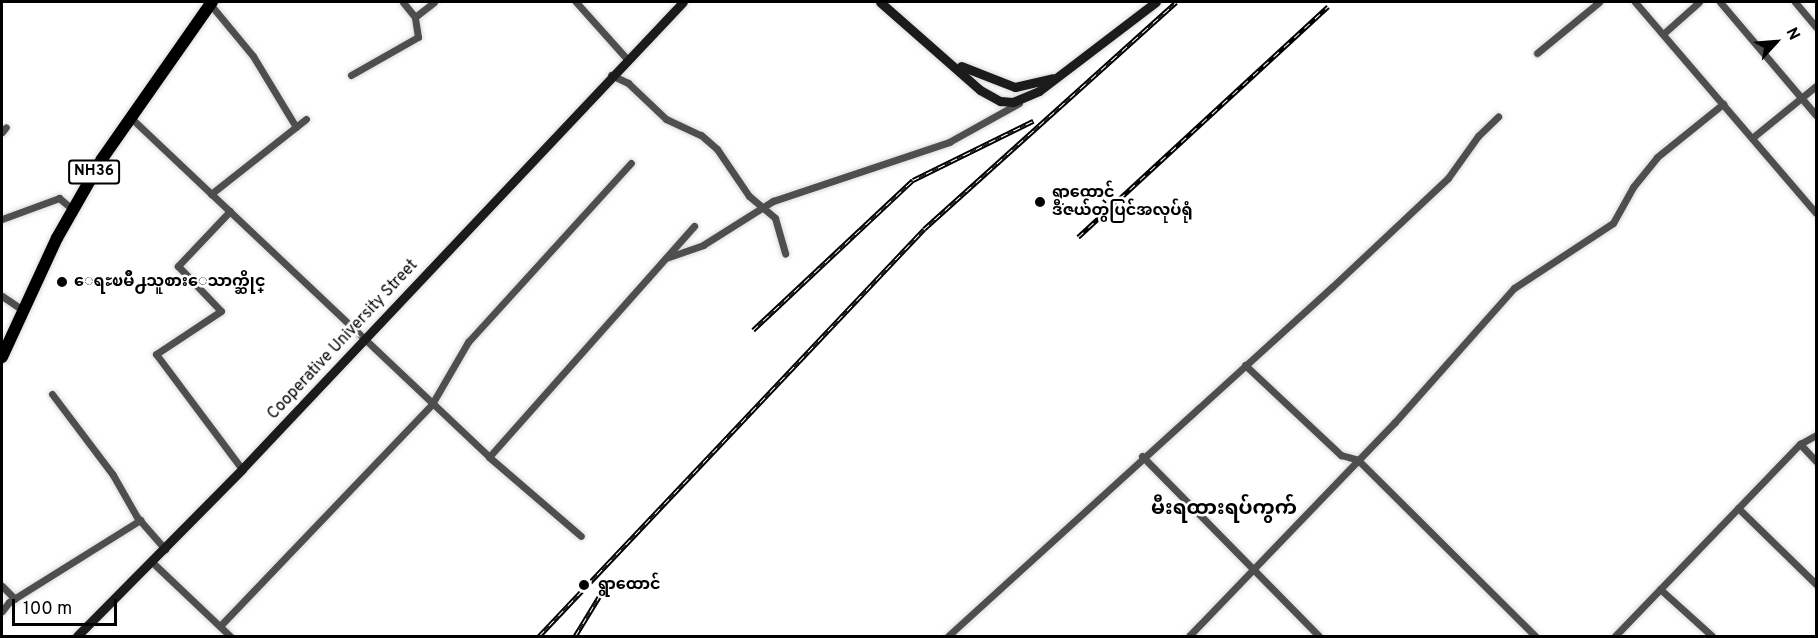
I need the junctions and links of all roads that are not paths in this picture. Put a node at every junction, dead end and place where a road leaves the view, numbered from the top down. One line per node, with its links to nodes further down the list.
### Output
1 (403, 2): 13 (street)
2 (434, 2): 13 (street)
3 (576, 2): 18 (street)
4 (683, 2): 18 (street, Cooperative University Street)
5 (880, 2): 17 (street)
6 (1156, 2): 21 (street)
7 (1599, 2): 16 (street)
8 (1635, 2): 15 (street)
9 (1699, 2): 15 (street)
10 (1720, 2): 23 (street)
11 (1795, 2): 14 (street)
12 (211, 3): 27 (highway, NH36); 30 (street)
13 (414, 17): 19 (street)
14 (1816, 27)
15 (1663, 34): 25 (street)
16 (1537, 53)
17 (945, 56): 21 (street); 24 (street)
18 (626, 58): 20 (street, Cooperative University Street)
19 (351, 75)
20 (610, 75): 34 (street); 44 (street, Cooperative University Street)
21 (1055, 77): 24 (street)
22 (1816, 86): 23 (street)
23 (1802, 98): 26 (street); 31 (street)
24 (1024, 100): 34 (street)
25 (1723, 104): 31 (street); 53 (street)
26 (1816, 115)
27 (129, 116): 33 (street); 35 (highway, NH36)
28 (1498, 117): 46 (street)
29 (306, 119): 30 (street)
30 (296, 127): 33 (street)
31 (1752, 138): 37 (street)
32 (631, 163): 48 (street)
33 (210, 194): 36 (street)
34 (762, 207): 40 (street); 41 (street)
35 (72, 209): 38 (street); 43 (highway, NH36)
36 (230, 211): 44 (street); 55 (street)
37 (1816, 213)
38 (2, 219)
39 (694, 226): 41 (street)
40 (785, 254)
41 (666, 258): 52 (street)
42 (2, 296): 43 (street)
43 (23, 310): 45 (highway, NH36)
44 (364, 339): 48 (street); 55 (street, Cooperative University Street)
45 (2, 357)
46 (1245, 365): 51 (street); 53 (street)
47 (52, 394): 57 (street)
48 (432, 404): 52 (street); 67 (street)
49 (1816, 435): 50 (street)
50 (1800, 444): 54 (street); 56 (street)
51 (1142, 456): 61 (street); 70 (street)
52 (489, 457): 58 (street)
53 (1358, 460): 61 (street); 73 (street)
54 (1816, 461)
55 (242, 469): 59 (street, Cooperative University Street)
56 (1738, 508): 62 (street); 64 (street)
57 (140, 520): 59 (street); 65 (street)
58 (581, 536)
59 (165, 549): 60 (street, Cooperative University Street)
60 (152, 562): 67 (street); 68 (street, Cooperative University Street)
61 (1251, 570): 71 (street); 72 (street)
62 (1816, 584)
63 (2, 586): 65 (street)
64 (1660, 589): 74 (street); 75 (street)
65 (15, 599): 66 (street)
66 (2, 611)
67 (220, 626): 69 (street)
68 (77, 636)
69 (230, 636)
70 (948, 636)
71 (1189, 636)
72 (1320, 636)
73 (1535, 636)
74 (1615, 636)
75 (1712, 636)

